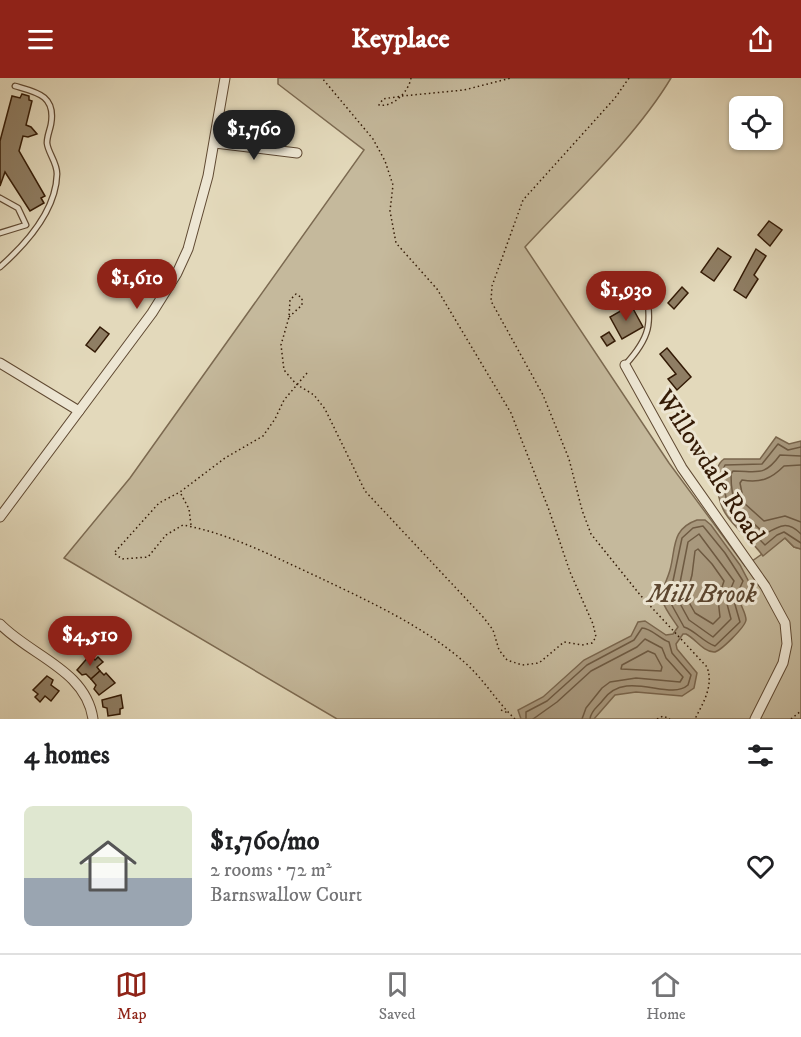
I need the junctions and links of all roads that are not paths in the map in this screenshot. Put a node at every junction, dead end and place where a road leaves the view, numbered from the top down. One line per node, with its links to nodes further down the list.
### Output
1 (225, 78): 3 (street)
2 (15, 86): 7 (lane)
3 (214, 143): 4 (street); 13 (street)
4 (297, 153)
5 (0, 198): 6 (lane)
6 (26, 225): 7 (lane); 8 (lane)
7 (35, 230): 9 (lane)
8 (0, 233)
9 (0, 267)
10 (645, 287): 12 (lane)
11 (0, 363): 13 (street)
12 (625, 365): 17 (street, Willowdale Road)
13 (79, 411): 14 (street)
14 (0, 517)
15 (0, 624): 16 (street)
16 (93, 719)
17 (755, 719)

